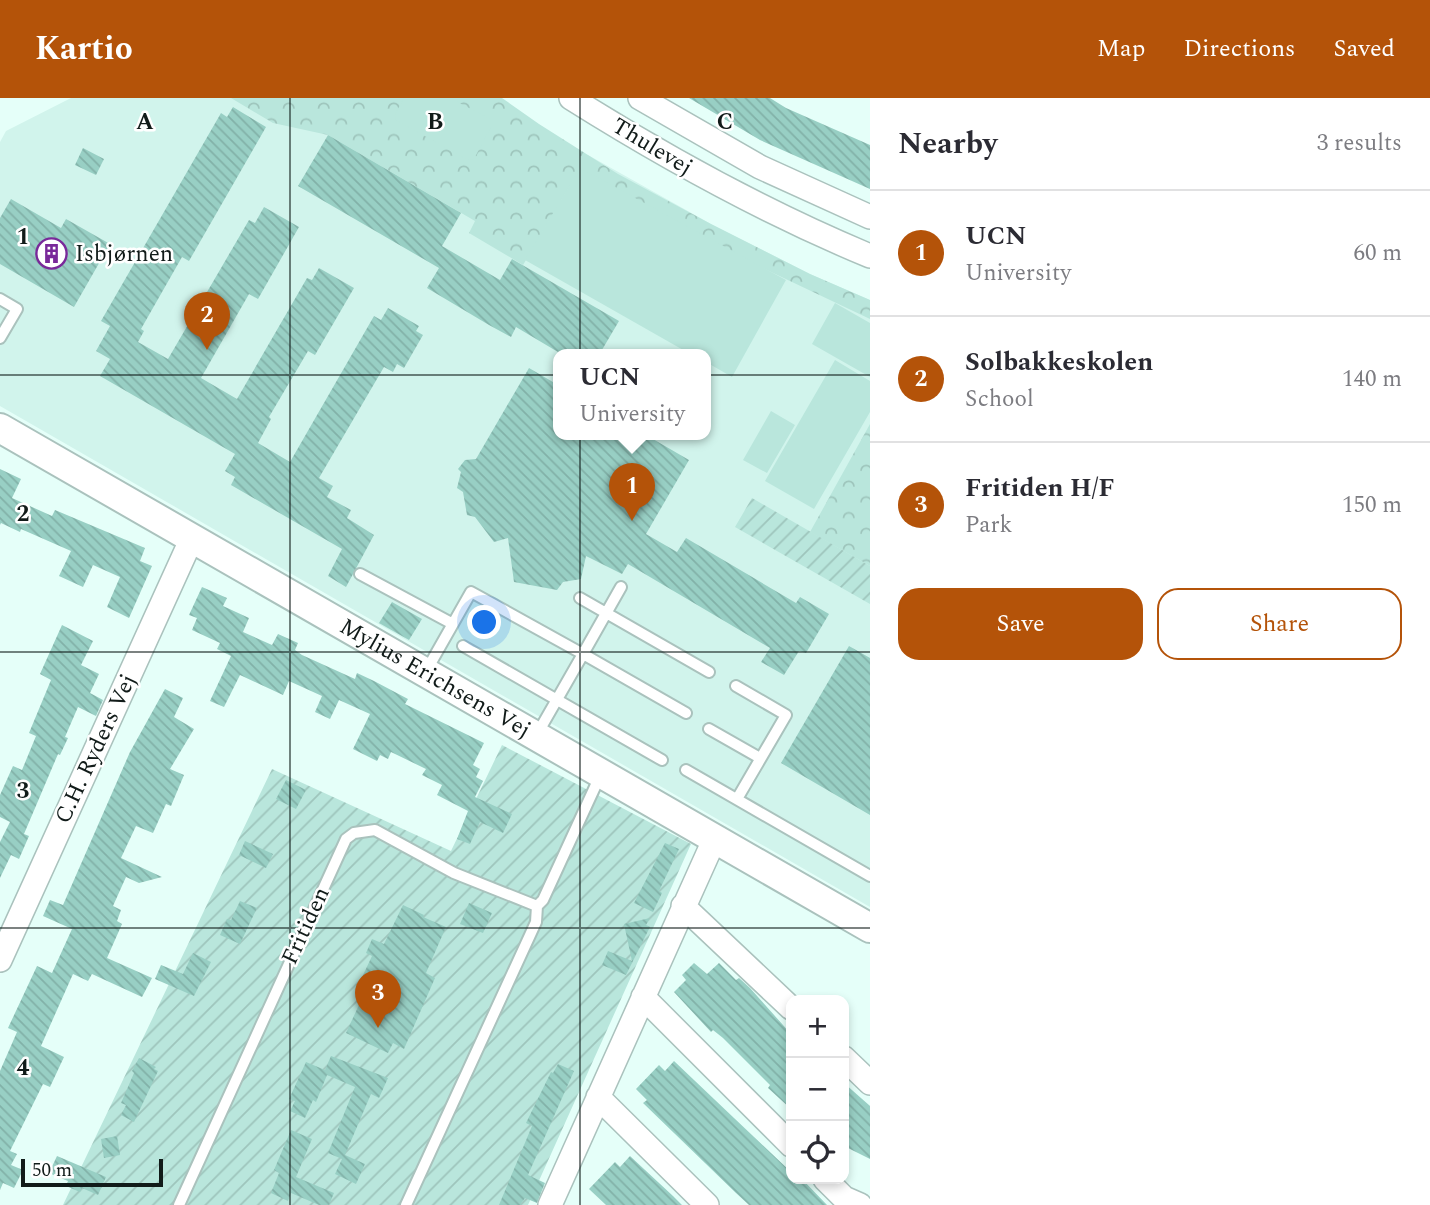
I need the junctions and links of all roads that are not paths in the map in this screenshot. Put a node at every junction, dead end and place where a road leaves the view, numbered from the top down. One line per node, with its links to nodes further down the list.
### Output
1 (571, 98): 4 (street, Thulevej)
2 (640, 98): 3 (street, Thulevej)
3 (751, 161): 4 (street); 5 (street, Thulevej)
4 (734, 194): 6 (street, Thulevej)
5 (870, 217)
6 (870, 256)
7 (0, 299): 8 (lane)
8 (0, 338)
9 (0, 428): 10 (street, Mylius Erichsens Vej)
10 (192, 538): 19 (street, Mylius Erichsens Vej); 35 (street, C.H. Ryders Vej)
11 (360, 574): 15 (lane)
12 (621, 587): 14 (lane)
13 (580, 598): 14 (lane)
14 (606, 613): 17 (lane); 18 (lane)
15 (453, 624): 17 (lane); 19 (lane)
16 (463, 646): 21 (lane)
17 (583, 654): 21 (lane); 22 (lane)
18 (709, 672)
19 (425, 673): 24 (street, Mylius Erichsens Vej)
20 (736, 686): 25 (lane)
21 (557, 700): 24 (lane); 26 (lane)
22 (685, 713)
23 (709, 729): 25 (lane)
24 (537, 736): 28 (street, Mylius Erichsens Vej)
25 (760, 758): 29 (lane)
26 (662, 760)
27 (686, 770): 29 (lane)
28 (601, 773): 30 (street, Mylius Erichsens Vej); 32 (lane)
29 (737, 799): 31 (lane)
30 (715, 838): 33 (street); 34 (street, Mylius Erichsens Vej)
31 (870, 876)
32 (537, 906): 44 (lane, Fritiden); 45 (lane)
33 (683, 906): 36 (street); 37 (street)
34 (870, 928)
35 (0, 960)
36 (643, 997): 40 (street); 41 (street)
37 (786, 1003)
38 (849, 1063): 39 (street)
39 (870, 1083)
40 (598, 1097): 43 (street); 46 (street)
41 (786, 1140)
42 (830, 1184): 47 (street)
43 (557, 1201)
44 (179, 1205)
45 (406, 1205)
46 (707, 1205)
47 (860, 1205)

